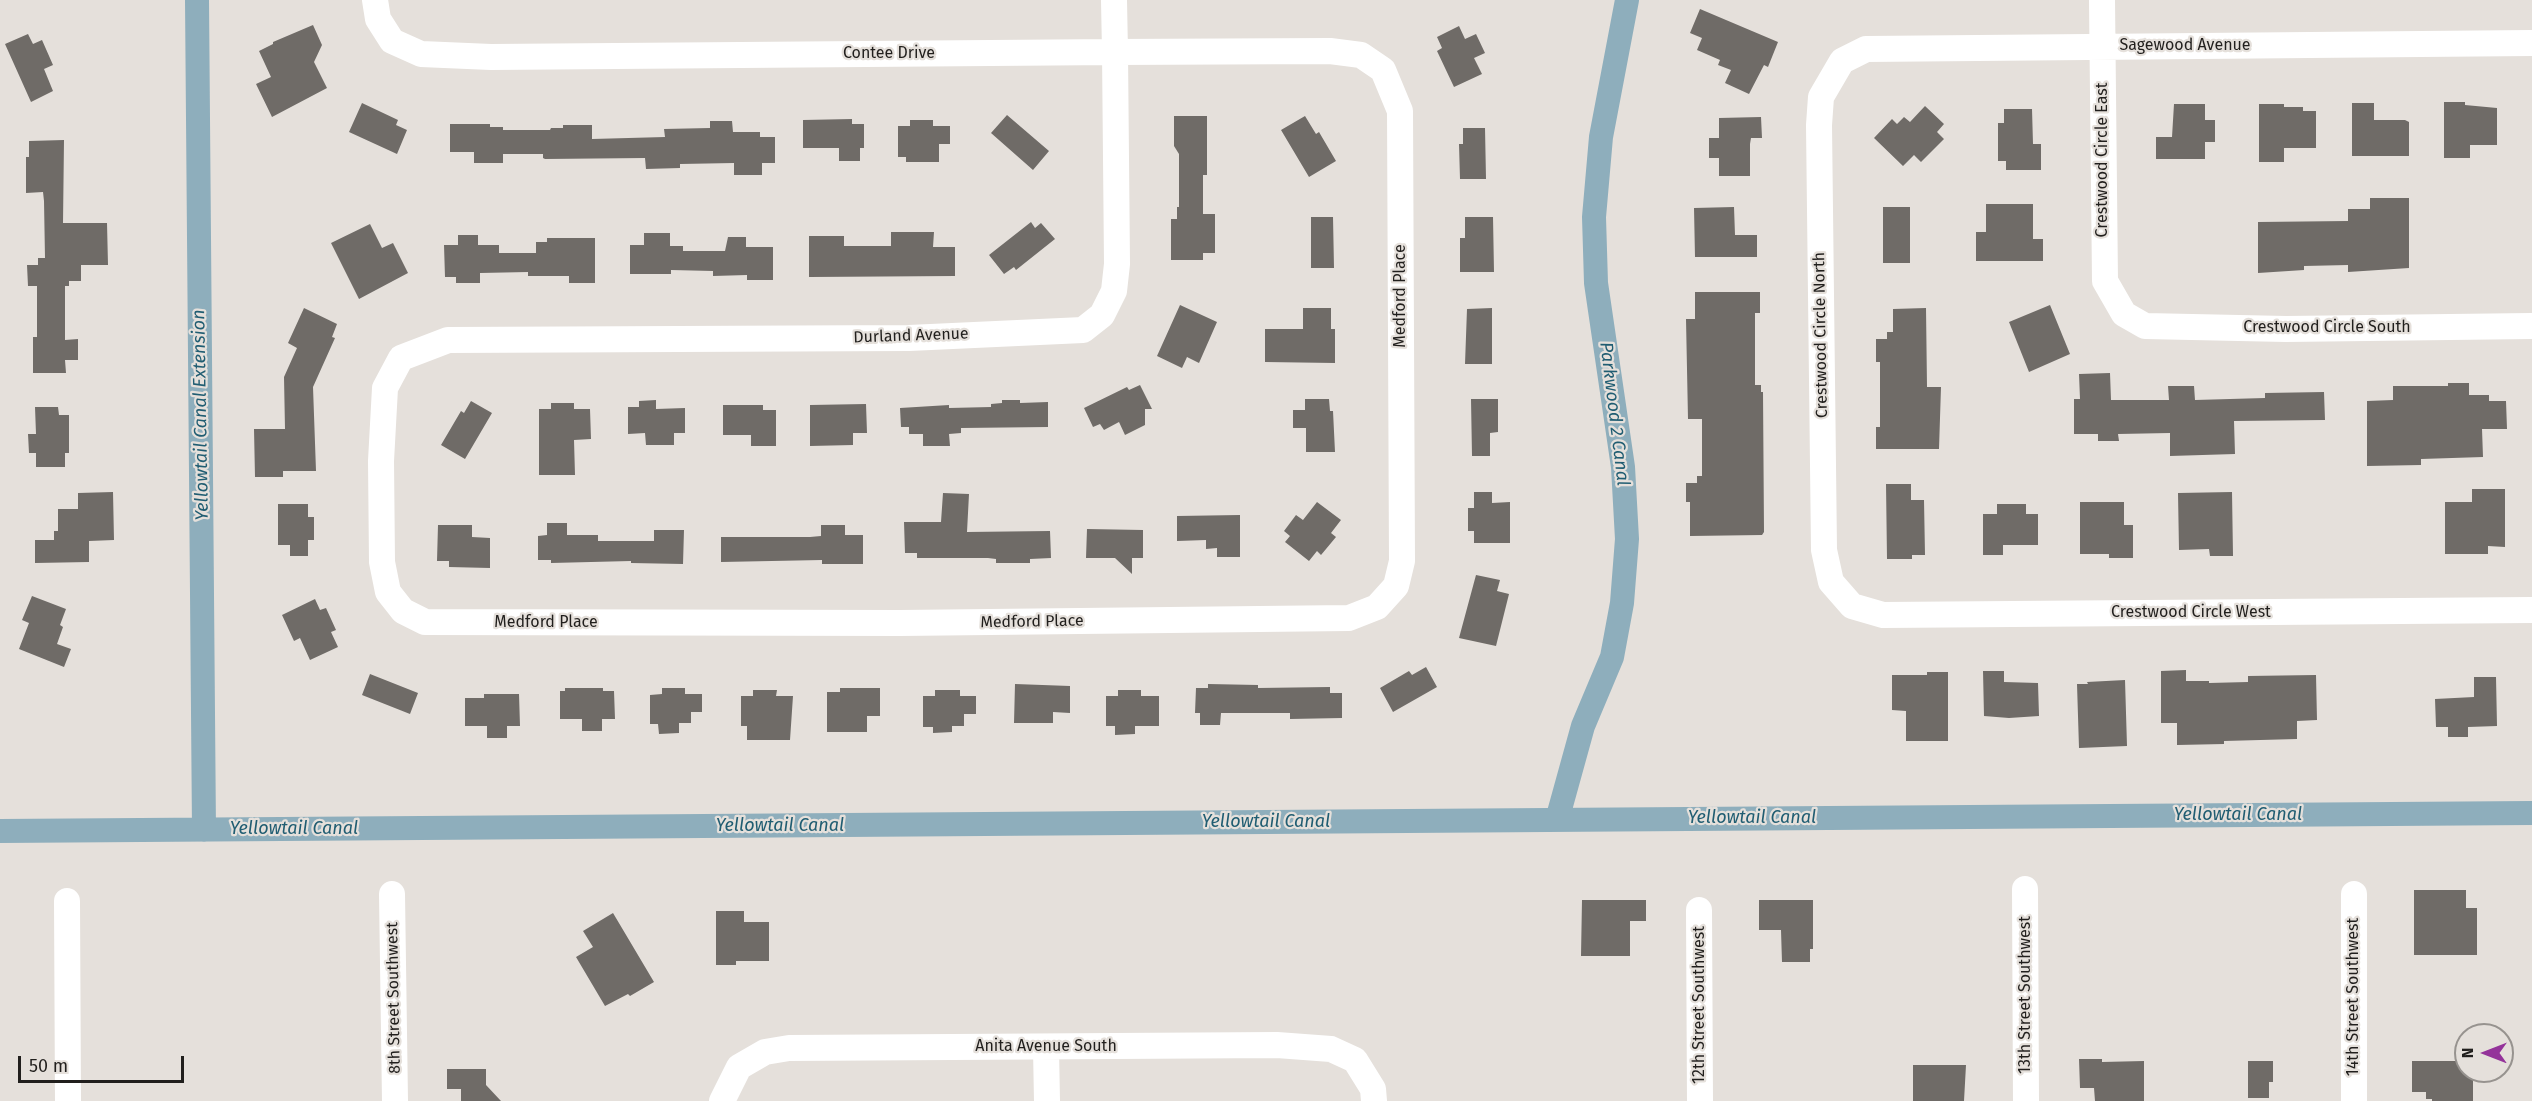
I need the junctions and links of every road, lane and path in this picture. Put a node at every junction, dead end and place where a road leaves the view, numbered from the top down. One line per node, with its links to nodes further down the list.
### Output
1 (375, 0): 6 (street, Contee Drive)
2 (1114, 0): 6 (street, Durland Avenue)
3 (2102, 0): 5 (street, Crestwood Circle East)
4 (2532, 43): 5 (street, Sagewood Avenue)
5 (2102, 46): 7 (street, Sagewood Avenue); 9 (street, Crestwood Circle East)
6 (1115, 52): 8 (street, Contee Drive); 11 (street, Durland Avenue)
7 (1842, 61): 12 (street, Crestwood Circle North)
8 (1383, 70): 11 (street, Medford Place)
9 (2124, 314): 10 (street, Crestwood Circle South)
10 (2532, 326)
11 (401, 358)
12 (1852, 606): 13 (street, Crestwood Circle West)
13 (2532, 610)
14 (2025, 889): 26 (street, 13th Street Southwest)
15 (392, 894): 21 (street, 8th Street Southwest)
16 (2354, 894): 27 (street, 14th Street Southwest)
17 (67, 901): 20 (street)
18 (1699, 910): 25 (street, 12th Street Southwest)
19 (1047, 1048): 22 (street, Anita Avenue South); 23 (street); 24 (street, Anita Avenue South)
20 (68, 1101)
21 (395, 1101)
22 (722, 1101)
23 (1047, 1101)
24 (1374, 1101)
25 (1700, 1101)
26 (2026, 1101)
27 (2355, 1101)

